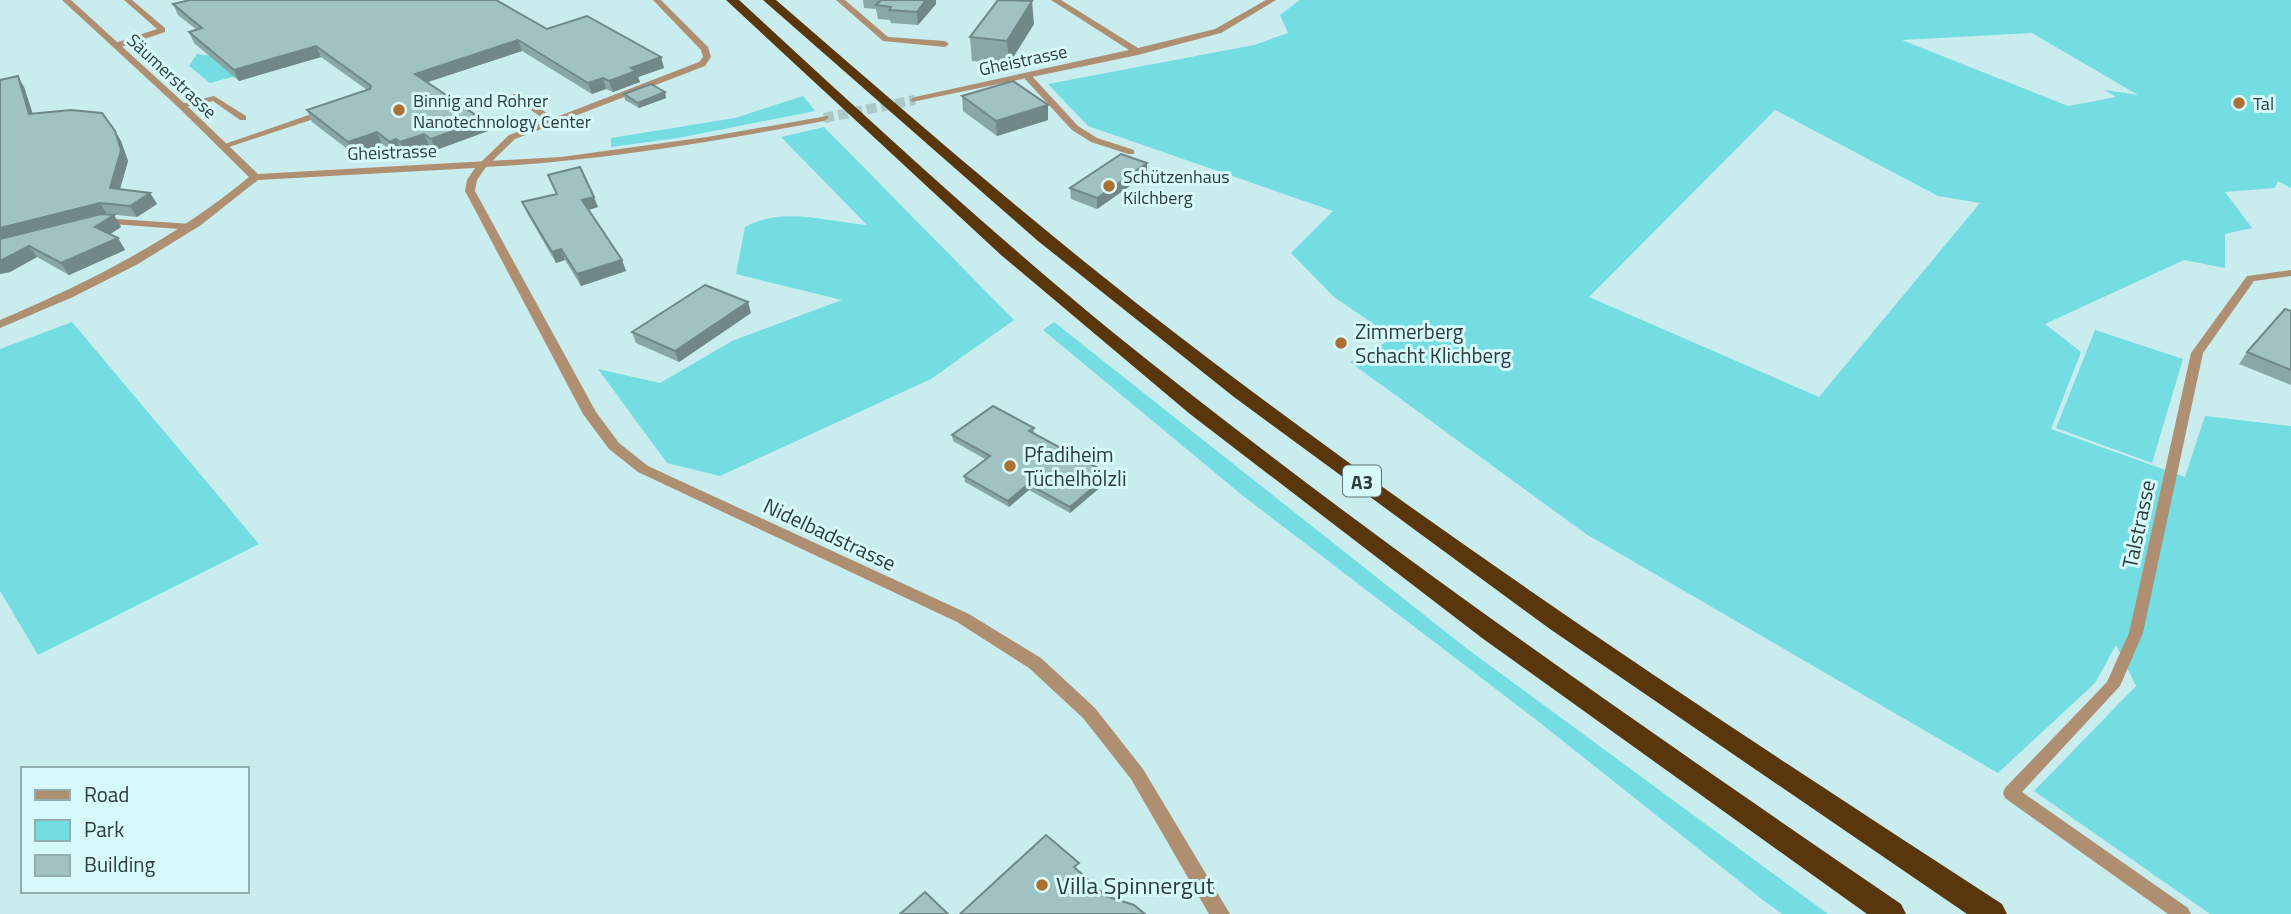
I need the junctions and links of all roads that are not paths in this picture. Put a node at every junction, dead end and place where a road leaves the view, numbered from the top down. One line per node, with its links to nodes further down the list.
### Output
1 (66, 0): 10 (street, Säumerstrasse)
2 (128, 0): 10 (lane)
3 (657, 0): 19 (lane)
4 (732, 0): 29 (highway, A3)
5 (769, 0): 30 (highway, A3)
6 (841, 0): 9 (street)
7 (1055, 0): 11 (street)
8 (1272, 0): 11 (street, Gheistrasse)
9 (945, 44)
10 (118, 45): 15 (street, Säumerstrasse)
11 (1138, 52): 12 (street, Gheistrasse)
12 (1028, 77): 14 (street, Gheistrasse); 21 (lane)
13 (516, 96): 19 (lane)
14 (915, 100)
15 (181, 105): 17 (lane); 20 (street, Säumerstrasse)
16 (333, 110): 20 (lane)
17 (243, 118)
18 (824, 118): 22 (street, Gheistrasse)
19 (553, 121): 22 (lane)
20 (223, 146): 23 (street, Säumerstrasse)
21 (1131, 152)
22 (482, 166): 23 (street, Gheistrasse); 28 (street, Nidelbadstrasse)
23 (255, 177): 25 (street)
24 (94, 223): 25 (lane)
25 (192, 228): 27 (street)
26 (2291, 273): 31 (lane, Talstrasse)
27 (0, 324)
28 (1220, 914)
29 (1891, 914)
30 (1992, 914)
31 (2182, 914)

